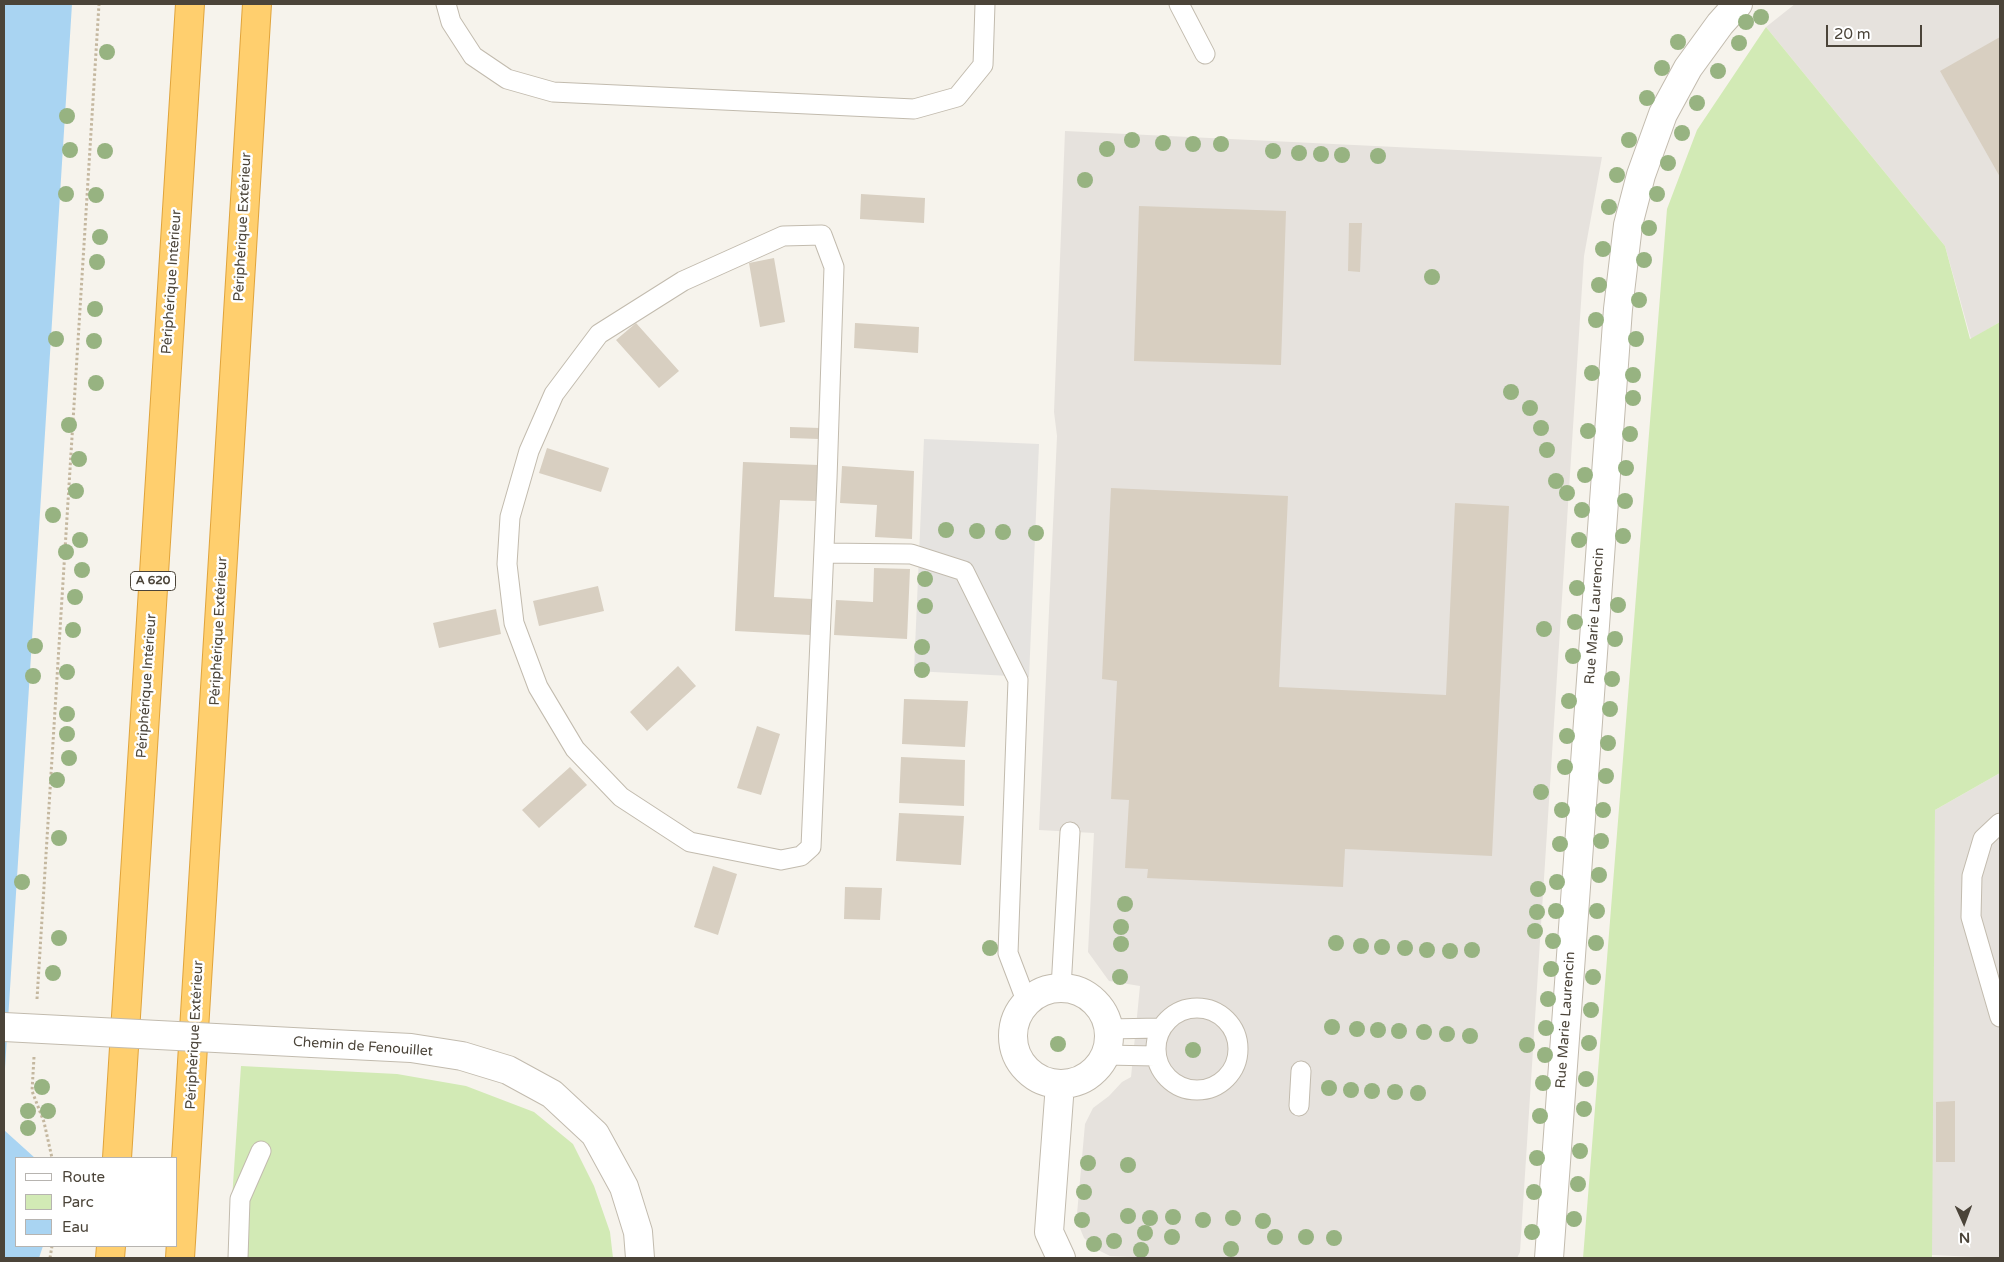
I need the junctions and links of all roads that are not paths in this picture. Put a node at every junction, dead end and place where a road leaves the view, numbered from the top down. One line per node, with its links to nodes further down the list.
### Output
1 (190, 4): 22 (highway, Périphérique Intérieur / A 620)
2 (257, 4): 23 (highway, Périphérique Extérieur)
3 (446, 4): 4 (lane)
4 (985, 4)
5 (1179, 4): 7 (lane)
6 (1738, 4): 27 (street, Rue Marie Laurencin)
7 (1205, 54)
8 (824, 553): 8 (lane); 12 (lane)
9 (2000, 823): 13 (lane)
10 (1070, 832): 11 (lane)
11 (1061, 988): 12 (street); 16 (street)
12 (1027, 1003): 19 (street)
13 (2000, 1017)
14 (4, 1027): 25 (street, Chemin de Fenouillet, bridge)
15 (1160, 1028): 16 (lane); 17 (lane); 17 (lane)
16 (1106, 1042): 17 (lane); 19 (street)
17 (1155, 1056)
18 (1301, 1071): 20 (lane)
19 (1060, 1084): 26 (street)
20 (1300, 1106)
21 (261, 1151): 24 (lane)
22 (117, 1157)
23 (180, 1258)
24 (238, 1258)
25 (640, 1258)
26 (1061, 1258)
27 (1549, 1258)

